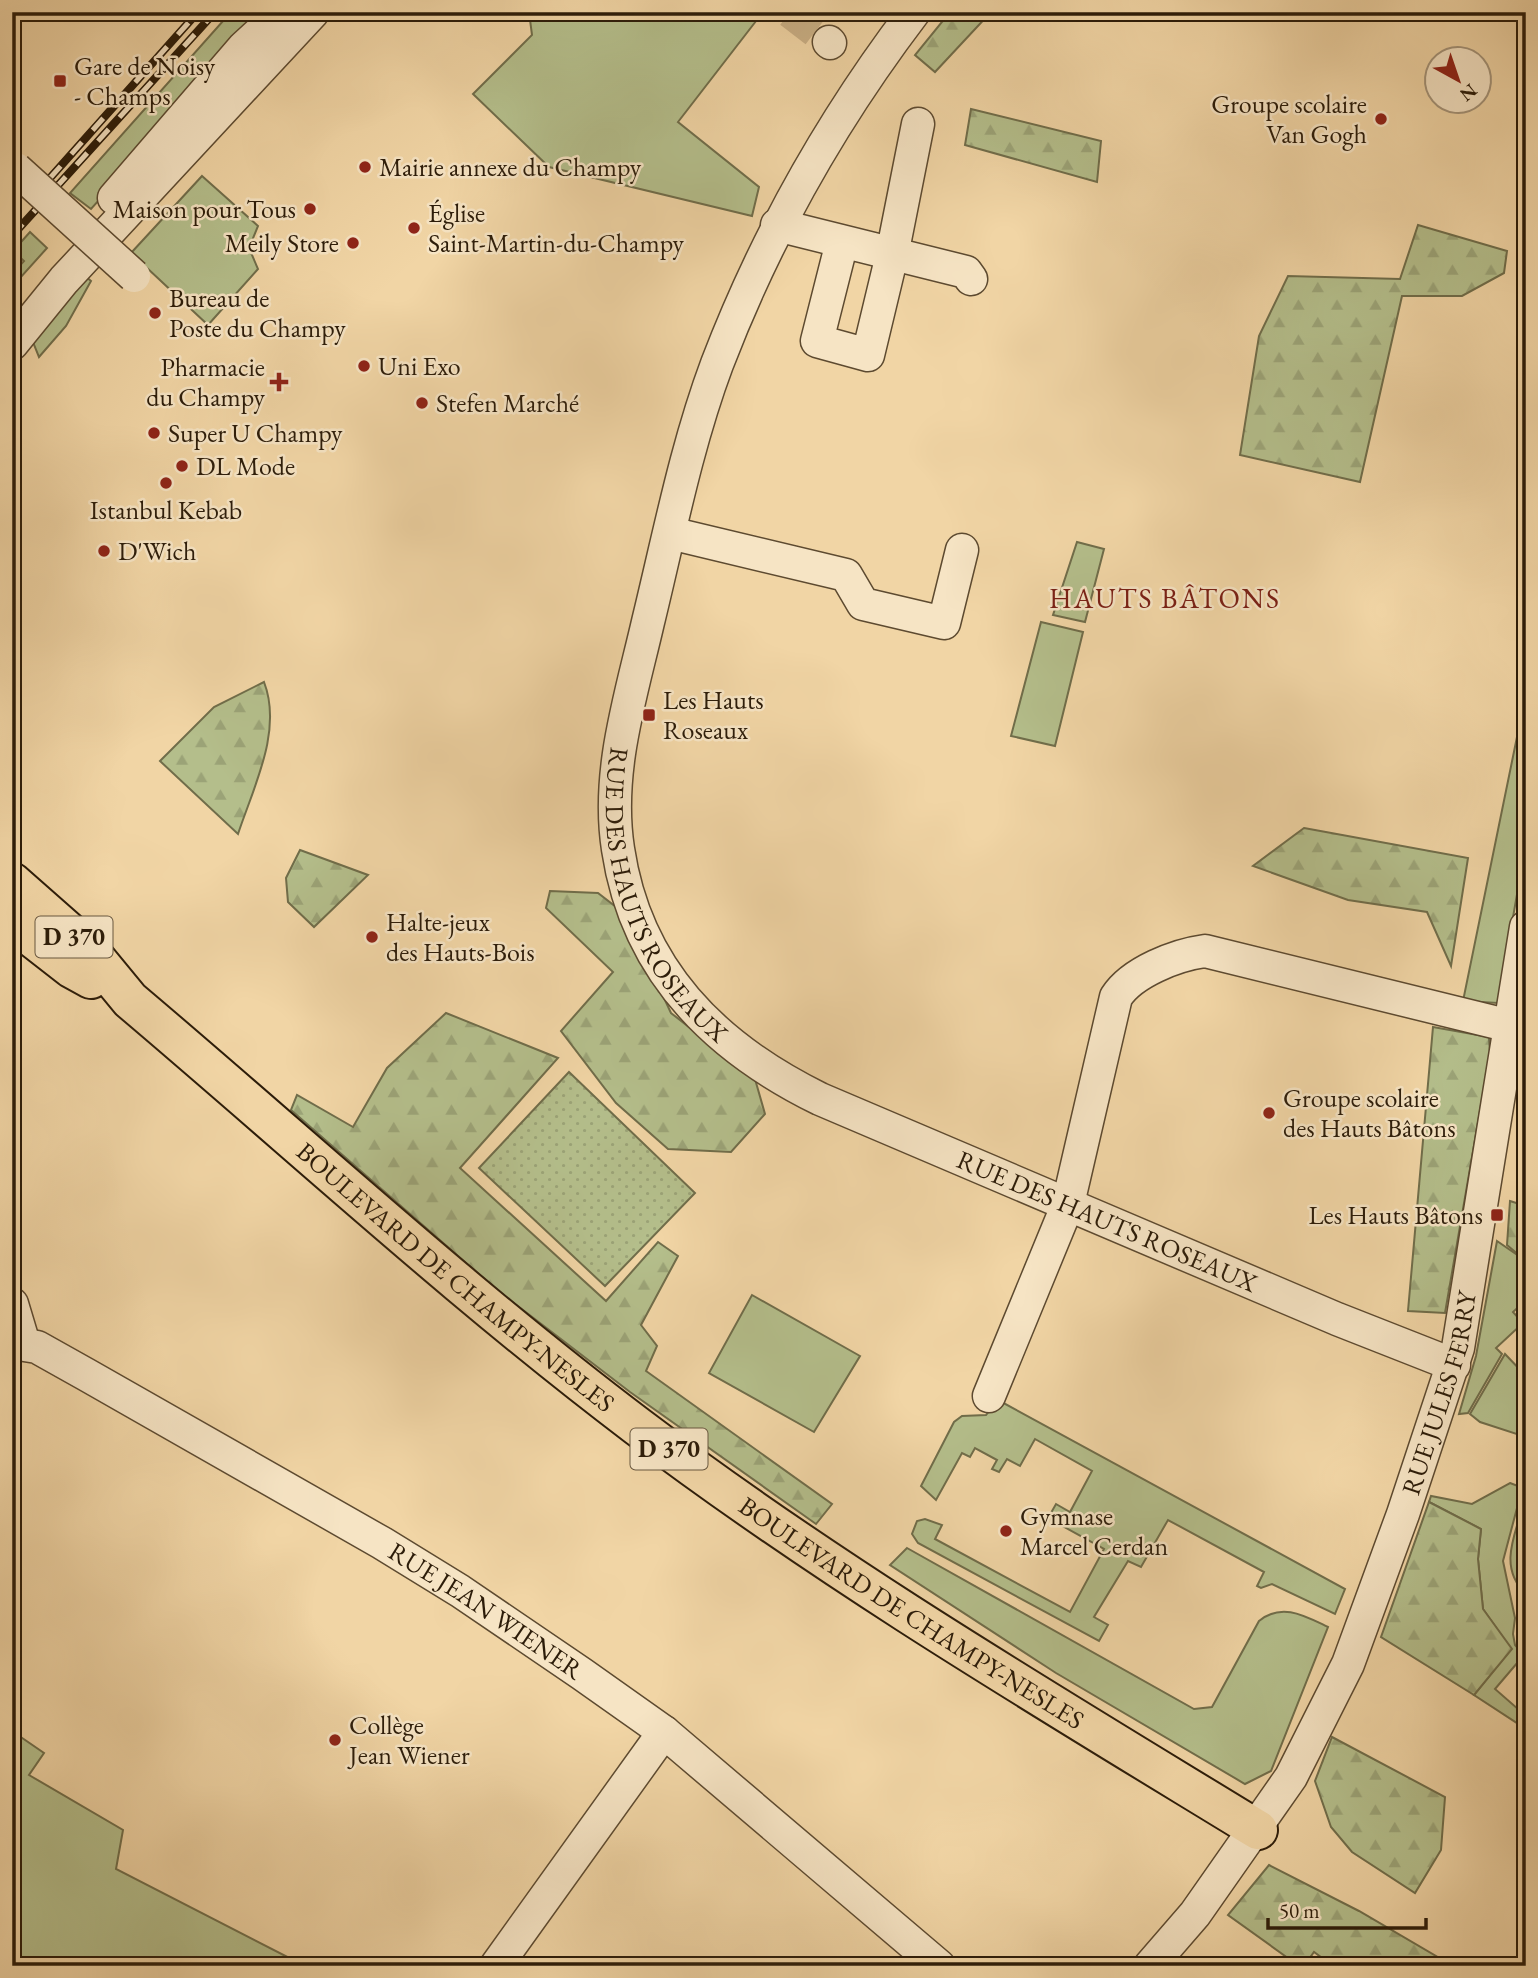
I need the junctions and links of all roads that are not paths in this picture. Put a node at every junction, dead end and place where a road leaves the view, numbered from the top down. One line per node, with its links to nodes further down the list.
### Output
1 (282, 12): 11 (street)
2 (313, 12): 12 (street)
3 (914, 12): 6 (street, RUE DES HAUTS ROSEAUX)
4 (918, 124): 8 (street)
5 (16, 169): 9 (street, bridge)
6 (777, 225): 7 (street); 13 (street, RUE DES HAUTS ROSEAUX)
7 (842, 242): 8 (street); 8 (street)
8 (892, 255): 10 (street)
9 (134, 276)
10 (971, 279)
11 (12, 312)
12 (12, 344)
13 (670, 533): 14 (street); 20 (street, RUE DES HAUTS ROSEAUX)
14 (962, 550)
15 (12, 882): 18 (main road, D 370)
16 (12, 922): 18 (main road, D 370)
17 (1526, 927): 19 (street, RUE JULES FERRY)
18 (130, 999): 26 (main road, BOULEVARD DE CHAMPY-NESLES / D 370)
19 (1516, 1021): 20 (street); 23 (street, RUE JULES FERRY)
20 (1068, 1204): 23 (street, RUE DES HAUTS ROSEAUX); 24 (street)
21 (12, 1304): 22 (street, RUE JEAN WIENER)
22 (18, 1344): 25 (street, RUE JEAN WIENER)
23 (1454, 1365): 26 (street, RUE JULES FERRY)
24 (989, 1396)
25 (664, 1732): 28 (street); 29 (street, RUE JEAN WIENER)
26 (1258, 1830): 27 (street, RUE JULES FERRY)
27 (1195, 1914): 30 (street); 31 (street)
28 (496, 1966)
29 (939, 1966)
30 (1150, 1966)
31 (1170, 1966)

